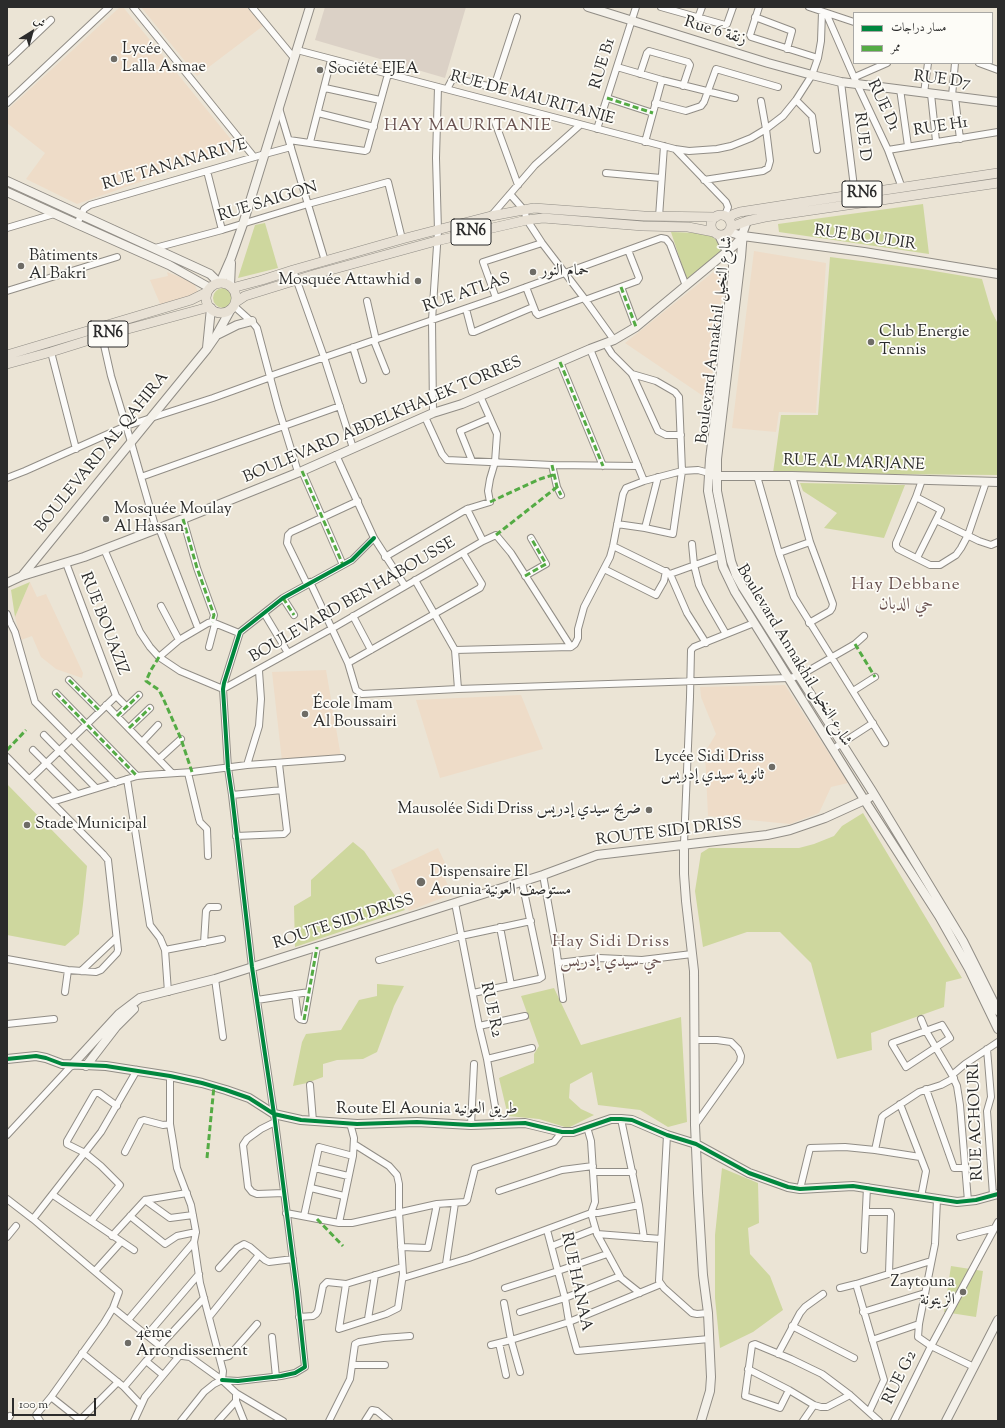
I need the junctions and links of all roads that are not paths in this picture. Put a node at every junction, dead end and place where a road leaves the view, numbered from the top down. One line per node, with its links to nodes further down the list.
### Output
1 (109, 7): 52 (street)
2 (132, 7): 75 (street)
3 (252, 7): 21 (street)
4 (310, 7): 21 (main road)
5 (588, 7): 18 (main road, Rue 6 زنقة)
6 (636, 7): 18 (street, RUE B1)
7 (661, 7): 12 (street)
8 (702, 7): 16 (street)
9 (733, 7): 16 (street)
10 (758, 7): 15 (street)
11 (809, 7): 13 (street)
12 (672, 9): 16 (street)
13 (824, 13): 19 (street); 22 (street); 35 (street, RUE D1)
14 (517, 17): 41 (street)
15 (755, 17): 20 (street); 20 (street)
16 (698, 18)
17 (51, 20): 24 (street)
18 (631, 20): 29 (street, RUE B1); 33 (main road, Rue 6 زنقة)
19 (853, 22)
20 (788, 49): 22 (street)
21 (295, 54): 23 (street, RUE DE MAURITANIE); 54 (main road)
22 (818, 58): 33 (street)
23 (331, 60): 31 (street, RUE DE MAURITANIE); 40 (street)
24 (7, 62)
25 (885, 64): 35 (street)
26 (928, 64): 44 (street)
27 (955, 64): 45 (street)
28 (982, 64): 30 (street)
29 (617, 66): 32 (street); 46 (street, RUE B1)
30 (998, 70)
31 (388, 74): 38 (street, RUE DE MAURITANIE); 48 (street)
32 (640, 74): 34 (street); 37 (street)
33 (812, 76): 36 (main road, RUE D7); 49 (street)
34 (662, 80): 37 (street); 53 (street)
35 (856, 81): 36 (main road, RUE D7); 42 (main road, RUE D7); 73 (street, RUE D1)
36 (841, 82): 87 (street, RUE D)
37 (683, 86): 43 (street)
38 (438, 87): 41 (street, RUE DE MAURITANIE); 103 (street)
39 (778, 87): 43 (street)
40 (325, 88): 48 (street); 56 (street)
41 (447, 89): 58 (street, RUE DE MAURITANIE)
42 (900, 89): 44 (main road, RUE D7); 69 (street)
43 (707, 92): 47 (street); 53 (street)
44 (927, 93): 45 (main road, RUE D7); 67 (street)
45 (953, 97): 51 (main road, RUE D7); 63 (street)
46 (607, 98): 55 (street); 60 (street, RUE B1)
47 (735, 98)
48 (380, 100): 59 (street)
49 (796, 100): 61 (street); 72 (street)
50 (761, 101): 61 (street)
51 (998, 102)
52 (7, 103)
53 (655, 103): 55 (street)
54 (279, 108): 64 (street); 74 (main road)
55 (652, 112): 66 (street)
56 (318, 113): 59 (street); 65 (street)
57 (495, 122): 83 (street)
58 (580, 125): 60 (street, RUE DE MAURITANIE); 83 (street)
59 (374, 126): 65 (street)
60 (597, 129): 66 (street, RUE DE MAURITANIE)
61 (766, 129): 71 (street); 80 (street)
62 (998, 132): 63 (street, RUE H1)
63 (960, 138): 67 (street, RUE H1)
64 (289, 140): 65 (street); 70 (street)
65 (310, 142)
66 (645, 142): 68 (street, RUE DE MAURITANIE)
67 (936, 142): 69 (street, RUE H1)
68 (664, 146): 71 (street, RUE DE MAURITANIE); 79 (street)
69 (908, 146): 73 (street, RUE H1)
70 (291, 148): 74 (street, RUE TANANARIVE); 89 (street)
71 (675, 150): 80 (street, RUE DE MAURITANIE)
72 (817, 150)
73 (888, 150): 84 (street, RUE D1)
74 (265, 154): 75 (street, RUE TANANARIVE); 99 (main road)
75 (254, 157): 76 (street, RUE TANANARIVE)
76 (207, 171): 93 (street, RUE TANANARIVE); 101 (street)
77 (606, 173): 79 (street)
78 (998, 173): 84 (main road, RN6)
79 (661, 178): 95 (street)
80 (704, 180): 92 (street, RUE DE MAURITANIE)
81 (7, 181): 93 (main road)
82 (998, 183): 88 (main road, RN6)
83 (518, 185): 86 (street)
84 (902, 188): 87 (main road, RN6); 88 (main road)
85 (7, 192): 91 (main road)
86 (510, 194): 90 (street); 94 (street)
87 (855, 195): 92 (main road, RN6)
88 (905, 198): 97 (main road, RN6)
89 (308, 204): 99 (street, RUE SAIGON); 106 (street, RUE SAIGON); 114 (street)
90 (524, 210): 94 (main road, RN6); 95 (main road, RN6); 96 (street)
91 (54, 214): 98 (main road); 100 (street)
92 (724, 214): 95 (main road, RN6); 102 (main road); 104 (main road)
93 (80, 215): 98 (street); 109 (main road)
94 (491, 216): 103 (main road, RN6)
95 (659, 217)
96 (527, 220): 104 (main road, RN6); 107 (main road, RN6); 108 (street)
97 (747, 221): 102 (main road, RN6); 105 (main road, Boulevard Annakhil شارع النخيل)
98 (77, 224): 124 (main road)
99 (243, 224): 101 (street, RUE SAIGON); 113 (main road)
100 (7, 228)
101 (222, 230): 109 (street, RUE SAIGON)
102 (730, 230): 104 (main road, RN6); 105 (main road, RUE BOUDIR)
103 (438, 231): 106 (main road, RN6); 107 (street)
104 (716, 234): 111 (main road, Boulevard Annakhil شارع النخيل)
105 (743, 236): 111 (main road, BOULEVARD ABDELKHALEK TORRES); 117 (main road, RUE BOUDIR); 172 (main road, Boulevard Annakhil شارع النخيل)
106 (402, 239): 114 (main road, RN6)
107 (436, 241): 118 (main road, RN6); 133 (street)
108 (542, 243): 116 (street); 126 (street)
109 (155, 248): 119 (main road)
110 (628, 250): 116 (street, RUE ATLAS); 120 (street, RUE ATLAS); 122 (street)
111 (727, 251): 120 (main road, BOULEVARD ABDELKHALEK TORRES); 172 (main road, Boulevard Annakhil شارع النخيل)
112 (118, 257): 125 (street)
113 (231, 258): 119 (main road); 121 (main road)
114 (324, 261): 115 (main road, RN6)
115 (293, 270): 118 (street); 121 (main road, RN6)
116 (565, 273): 123 (street, RUE ATLAS); 127 (street)
117 (998, 274)
118 (296, 280): 129 (main road, RN6); 146 (street)
119 (219, 283): 121 (main road); 124 (main road, RN6)
120 (686, 286): 135 (main road, BOULEVARD ABDELKHALEK TORRES)
121 (231, 287): 129 (main road)
122 (621, 287): 127 (street); 135 (street)
123 (526, 288): 126 (street, RUE ATLAS); 130 (street)
124 (208, 290): 131 (main road); 145 (main road, RN6)
125 (7, 291)
126 (496, 298): 132 (street, RUE ATLAS)
127 (585, 299): 130 (street); 139 (street)
128 (367, 301): 138 (street)
129 (234, 306): 131 (main road, RN6); 134 (street); 137 (main road, BOULEVARD AL QAHIRA)
130 (533, 307): 132 (street)
131 (210, 308): 136 (main road, RN6); 143 (main road)
132 (466, 309): 133 (street, RUE ATLAS)
133 (432, 320): 138 (street, RUE ATLAS); 155 (street)
134 (252, 322): 137 (main road); 151 (street)
135 (636, 328): 139 (main road, BOULEVARD ABDELKHALEK TORRES)
136 (102, 336): 144 (main road, RN6); 158 (street)
137 (216, 336): 143 (main road, BOULEVARD AL QAHIRA)
138 (375, 340): 141 (street, RUE ATLAS); 149 (street)
139 (614, 340): 140 (main road, BOULEVARD ABDELKHALEK TORRES)
140 (605, 343): 142 (main road, BOULEVARD ABDELKHALEK TORRES); 150 (street)
141 (353, 347): 146 (street, RUE ATLAS); 152 (street)
142 (590, 348): 147 (main road, BOULEVARD ABDELKHALEK TORRES); 169 (street)
143 (206, 349): 156 (main road, BOULEVARD AL QAHIRA)
144 (51, 352): 148 (main road, RN6); 163 (street)
145 (7, 355)
146 (324, 358): 151 (street, RUE ATLAS); 154 (street)
147 (560, 362): 153 (main road, BOULEVARD ABDELKHALEK TORRES); 168 (street)
148 (7, 364)
149 (386, 371)
150 (632, 374): 160 (street); 160 (street)
151 (270, 377): 156 (street, RUE ATLAS); 159 (street)
152 (363, 380)
153 (480, 396): 155 (main road, BOULEVARD ABDELKHALEK TORRES); 157 (street)
154 (340, 406): 159 (street); 162 (street)
155 (429, 415): 162 (main road, BOULEVARD ABDELKHALEK TORRES); 165 (street)
156 (150, 418): 158 (street, RUE ATLAS); 161 (main road, BOULEVARD AL QAHIRA)
157 (490, 418): 165 (street); 166 (street)
158 (126, 426): 161 (street); 163 (street, RUE ATLAS)
159 (284, 426): 170 (street); 175 (street)
160 (680, 435): 171 (street)
161 (131, 442): 175 (street); 211 (main road, BOULEVARD AL QAHIRA)
162 (353, 448): 164 (main road, BOULEVARD ABDELKHALEK TORRES)
163 (76, 449): 177 (street, RUE ATLAS)
164 (336, 455): 170 (main road, BOULEVARD ABDELKHALEK TORRES); 184 (street)
165 (472, 461): 166 (street)
166 (495, 462): 167 (street); 185 (street)
167 (552, 465): 168 (street); 182 (street)
168 (603, 466): 169 (street)
169 (638, 466): 179 (street)
170 (300, 471): 186 (street); 187 (main road, BOULEVARD ABDELKHALEK TORRES)
171 (682, 471): 172 (street); 176 (street); 191 (street)
172 (713, 475): 173 (main road, RUE AL MARJANE); 203 (main road, Boulevard Annakhil شارع النخيل); 246 (main road, Boulevard Annakhil شارع النخيل)
173 (757, 476): 174 (main road, RUE AL MARJANE); 202 (street)
174 (792, 476): 178 (main road, RUE AL MARJANE); 196 (street)
175 (141, 477): 190 (street)
176 (658, 477): 179 (street); 191 (street)
177 (7, 478)
178 (922, 480): 180 (main road, RUE AL MARJANE); 183 (street)
179 (644, 481): 189 (street)
180 (986, 482): 181 (main road, RUE AL MARJANE); 192 (street)
181 (998, 482)
182 (561, 495)
183 (916, 497): 188 (street); 205 (street)
184 (358, 502): 186 (street); 193 (street)
185 (467, 509): 195 (street); 204 (street)
186 (323, 517): 207 (street); 216 (street)
187 (183, 520): 190 (main road, BOULEVARD ABDELKHALEK TORRES); 226 (street)
188 (936, 520): 192 (street); 205 (street)
189 (617, 524): 191 (street); 199 (street)
190 (157, 528): 200 (main road, BOULEVARD ABDELKHALEK TORRES); 229 (street)
191 (645, 528)
192 (968, 535): 197 (street); 205 (street)
193 (374, 538): 204 (street); 207 (street)
194 (531, 538): 212 (street)
195 (483, 541): 201 (street, BOULEVARD BEN HABOUSSE); 212 (street, BOULEVARD BEN HABOUSSE)
196 (810, 542): 202 (street); 228 (street)
197 (998, 542)
198 (692, 544): 208 (street)
199 (613, 546): 209 (street); 210 (street)
200 (104, 549): 206 (main road, BOULEVARD ABDELKHALEK TORRES); 243 (street)
201 (463, 553): 214 (street, BOULEVARD BEN HABOUSSE); 222 (street)
202 (779, 553): 228 (street)
203 (720, 556): 208 (street); 227 (main road, Boulevard Annakhil شارع النخيل)
204 (385, 557): 217 (street)
205 (917, 558)
206 (66, 563): 211 (main road, BOULEVARD ABDELKHALEK TORRES); 256 (street, RUE BOUAZIZ)
207 (343, 565): 216 (street)
208 (694, 565): 210 (street); 233 (street)
209 (604, 569): 210 (street); 238 (street)
210 (668, 573): 236 (street)
211 (22, 576): 215 (main road, BOULEVARD ABDELKHALEK TORRES)
212 (525, 576): 238 (street)
213 (7, 579): 215 (street)
214 (414, 580): 217 (street, BOULEVARD BEN HABOUSSE); 222 (street)
215 (7, 583)
216 (309, 583): 218 (street); 230 (street)
217 (404, 586): 224 (street, BOULEVARD BEN HABOUSSE)
218 (283, 598): 220 (street); 223 (street)
219 (161, 606): 235 (street)
220 (264, 613): 232 (street); 241 (street)
221 (7, 614): 225 (street)
222 (434, 614): 239 (street); 240 (street)
223 (294, 615)
224 (353, 616): 230 (street, BOULEVARD BEN HABOUSSE); 239 (street)
225 (10, 622): 231 (street); 267 (street)
226 (214, 623): 229 (street); 232 (street); 237 (street)
227 (754, 623): 233 (street); 248 (main road, Boulevard Annakhil شارع النخيل)
228 (809, 623): 242 (street)
229 (198, 628): 235 (street)
230 (333, 628): 241 (street, BOULEVARD BEN HABOUSSE); 244 (street)
231 (7, 629)
232 (239, 633): 251 (street)
233 (726, 634): 236 (street)
234 (864, 636): 242 (street)
235 (179, 640): 243 (street)
236 (706, 643): 250 (street)
237 (209, 647)
238 (571, 647): 240 (street)
239 (371, 650): 244 (street)
240 (455, 650): 252 (street)
241 (288, 653): 245 (street, BOULEVARD BEN HABOUSSE)
242 (832, 657): 246 (street); 253 (street)
243 (159, 658): 251 (street)
244 (348, 663): 252 (street)
245 (259, 670): 251 (street, BOULEVARD BEN HABOUSSE); 280 (street)
246 (798, 676): 248 (street); 270 (main road, Boulevard Annakhil شارع النخيل)
247 (876, 677): 253 (street)
248 (789, 678): 250 (street); 272 (main road, Boulevard Annakhil شارع النخيل)
249 (69, 680): 260 (street)
250 (690, 682): 252 (street); 296 (street)
251 (223, 689): 281 (street)
252 (458, 689)
253 (853, 691): 262 (street)
254 (56, 693): 263 (street)
255 (138, 695): 258 (street)
256 (116, 696): 257 (street); 258 (street)
257 (106, 705): 260 (street); 261 (street)
258 (127, 707): 261 (street)
259 (150, 708): 265 (street)
260 (100, 710): 263 (street)
261 (117, 716): 265 (street)
262 (873, 723): 270 (street); 271 (street)
263 (86, 724): 267 (street); 284 (street)
264 (158, 724): 269 (street)
265 (129, 728): 269 (street)
266 (44, 735): 274 (street)
267 (71, 739): 274 (street); 287 (street)
268 (182, 739): 277 (street)
269 (142, 742): 277 (street)
270 (841, 743): 272 (street); 292 (main road, Boulevard Annakhil شارع النخيل)
271 (885, 743)
272 (833, 748): 293 (main road, Boulevard Annakhil شارع النخيل)
273 (33, 750): 278 (street)
274 (60, 751): 278 (street); 288 (street)
275 (7, 757): 285 (street)
276 (342, 758): 279 (street)
277 (159, 759): 282 (street)
278 (47, 763): 285 (street); 290 (street)
279 (279, 764): 280 (street); 289 (street)
280 (247, 765): 281 (street)
281 (228, 768): 283 (street); 291 (street)
282 (172, 773): 283 (street); 284 (street)
283 (188, 773): 297 (street)
284 (137, 776): 286 (street)
285 (30, 779): 294 (street)
286 (126, 780): 287 (street); 309 (street)
287 (115, 783): 288 (street)
288 (96, 788): 290 (street)
289 (282, 790): 291 (street); 295 (street)
290 (77, 794): 294 (street)
291 (232, 795): 295 (street)
292 (874, 795): 293 (main road, ROUTE SIDI DRISS); 327 (main road, Boulevard Annakhil شارع النخيل)
293 (865, 800): 296 (main road, ROUTE SIDI DRISS); 327 (main road, Boulevard Annakhil شارع النخيل)
294 (52, 802): 305 (street)
295 (236, 836): 314 (street)
296 (684, 844): 298 (main road, ROUTE SIDI DRISS); 310 (main road)
297 (208, 856)
298 (543, 875): 299 (main road, ROUTE SIDI DRISS); 313 (street)
299 (522, 882): 300 (main road, ROUTE SIDI DRISS); 302 (street)
300 (455, 903): 304 (street, RUE R2); 308 (main road, ROUTE SIDI DRISS)
301 (218, 907): 307 (street)
302 (531, 921): 303 (street); 318 (street)
303 (500, 928): 304 (street); 318 (street)
304 (461, 936): 312 (street); 322 (street, RUE R2)
305 (116, 938): 316 (street); 316 (street)
306 (222, 939): 307 (street)
307 (204, 943): 309 (street)
308 (317, 947): 314 (main road, ROUTE SIDI DRISS); 321 (street)
309 (165, 950): 320 (street)
310 (692, 954): 313 (street); 336 (main road)
311 (7, 959): 315 (street)
312 (379, 960)
313 (558, 963): 325 (street)
314 (252, 967): 317 (main road, ROUTE SIDI DRISS); 326 (street)
315 (68, 970): 316 (street); 319 (street)
316 (81, 971)
317 (215, 979): 320 (main road, ROUTE SIDI DRISS); 335 (street)
318 (511, 985): 322 (street)
319 (65, 992)
320 (168, 992): 324 (main road, ROUTE SIDI DRISS)
321 (309, 992): 323 (street); 323 (street)
322 (473, 993): 332 (street, RUE R2)
323 (295, 994): 326 (street)
324 (146, 997): 341 (main road); 345 (main road, ROUTE SIDI DRISS)
325 (563, 999)
326 (257, 1000): 355 (street)
327 (995, 1008): 333 (main road, Boulevard Annakhil شارع النخيل)
328 (525, 1016): 332 (street)
329 (54, 1019): 331 (street)
330 (921, 1019): 334 (street)
331 (7, 1024)
332 (479, 1026): 343 (street, RUE R2)
333 (998, 1029)
334 (926, 1032): 339 (street); 339 (street); 339 (street)
335 (223, 1037)
336 (694, 1040): 362 (main road); 362 (street)
337 (998, 1042): 340 (street)
338 (532, 1048): 343 (street)
339 (936, 1048): 350 (street)
340 (987, 1049): 350 (street); 385 (street, RUE ACHOURI)
341 (98, 1051): 346 (main road); 347 (main road)
342 (7, 1059): 345 (main road)
343 (487, 1059): 360 (street, RUE R2)
344 (474, 1064): 361 (street)
345 (72, 1065): 346 (main road); 365 (street)
346 (86, 1066): 347 (main road, Route El Aounia طريق العونية)
347 (104, 1066): 348 (main road, Route El Aounia طريق العونية)
348 (137, 1070): 349 (main road, Route El Aounia طريق العونية); 354 (street)
349 (170, 1076): 355 (main road, Route El Aounia طريق العونية); 359 (street)
350 (953, 1077): 352 (street); 375 (street)
351 (310, 1085): 357 (street)
352 (926, 1089): 353 (street); 375 (street)
353 (900, 1104): 369 (street); 373 (street)
354 (117, 1106): 371 (street); 371 (street)
355 (275, 1118): 357 (main road, Route El Aounia طريق العونية); 384 (street); 384 (street)
356 (621, 1119): 363 (main road, Route El Aounia طريق العونية); 366 (main road, Route El Aounia طريق العونية); 377 (street)
357 (313, 1121): 358 (main road, Route El Aounia طريق العونية)
358 (350, 1123): 361 (main road, Route El Aounia طريق العونية); 367 (street)
359 (170, 1124): 370 (street); 383 (street)
360 (498, 1124): 361 (main road, Route El Aounia طريق العونية); 364 (main road, Route El Aounia طريق العونية)
361 (471, 1125)
362 (695, 1125): 368 (main road)
363 (588, 1127): 364 (main road, Route El Aounia طريق العونية); 376 (street)
364 (562, 1132): 393 (street)
365 (7, 1135)
366 (667, 1135): 368 (main road, Route El Aounia طريق العونية); 416 (street)
367 (354, 1144): 372 (street); 396 (street)
368 (696, 1144): 381 (main road, Route El Aounia طريق العونية); 451 (main road)
369 (875, 1150): 373 (street); 381 (street)
370 (125, 1152)
371 (85, 1153): 386 (street); 404 (street)
372 (353, 1156): 374 (street); 378 (street)
373 (920, 1157): 388 (street)
374 (315, 1168): 378 (street); 380 (street)
375 (965, 1168): 392 (street)
376 (593, 1169): 377 (street); 382 (street); 399 (street)
377 (633, 1172): 395 (street)
378 (348, 1176): 387 (street)
379 (866, 1187): 381 (main road, Route El Aounia طريق العونية); 388 (main road, Route El Aounia طريق العونية); 397 (street)
380 (311, 1188): 387 (street); 402 (street)
381 (800, 1189)
382 (499, 1192)
383 (186, 1193): 391 (street); 400 (street)
384 (284, 1194): 398 (street)
385 (996, 1194): 392 (main road, Route El Aounia طريق العونية)
386 (53, 1195): 403 (street); 404 (street)
387 (344, 1196): 406 (street)
388 (921, 1197): 390 (main road, Route El Aounia طريق العونية)
389 (7, 1199): 403 (street)
390 (937, 1199): 392 (main road, Route El Aounia طريق العونية); 426 (street)
391 (145, 1200): 400 (street); 401 (street)
392 (968, 1202)
393 (455, 1203): 394 (street); 427 (street)
394 (437, 1204): 396 (street); 419 (street)
395 (639, 1205): 399 (street, RUE HANAA); 415 (street)
396 (399, 1212): 406 (street); 419 (street)
397 (866, 1212): 422 (street); 432 (street)
398 (286, 1213): 402 (street); 425 (street)
399 (592, 1213): 409 (street, RUE HANAA); 410 (street)
400 (193, 1215): 411 (street)
401 (130, 1216): 411 (street); 412 (street)
402 (304, 1216): 406 (street)
403 (33, 1219): 430 (street)
404 (91, 1221): 412 (street)
405 (998, 1222): 408 (street, RUE G2)
406 (339, 1223)
407 (16, 1226): 413 (street)
408 (995, 1228): 414 (street); 470 (street, RUE G2)
409 (547, 1230): 420 (street, RUE HANAA); 427 (street)
410 (596, 1231): 415 (street); 420 (street); 423 (street)
411 (196, 1232): 418 (street)
412 (112, 1236): 417 (street)
413 (7, 1237)
414 (960, 1237)
415 (644, 1238): 416 (street)
416 (661, 1239): 438 (street)
417 (121, 1242): 421 (street); 430 (street)
418 (194, 1242): 433 (street); 454 (street)
419 (401, 1246): 428 (street)
420 (552, 1246): 431 (street, RUE HANAA)
421 (134, 1250)
422 (864, 1250)
423 (607, 1254): 431 (street); 435 (street)
424 (259, 1255): 425 (street); 429 (street); 452 (street)
425 (293, 1259): 453 (street)
426 (931, 1261): 432 (street); 443 (street)
427 (446, 1264): 436 (street)
428 (402, 1267): 434 (street); 436 (street)
429 (219, 1268)
430 (95, 1271): 448 (street)
431 (558, 1271): 440 (street); 446 (street, RUE HANAA)
432 (890, 1273): 439 (street)
433 (199, 1274): 445 (street); 461 (street)
434 (375, 1275): 437 (street); 455 (street)
435 (620, 1276): 442 (street); 446 (street)
436 (403, 1278): 455 (street)
437 (346, 1284): 453 (street); 455 (street)
438 (661, 1284): 442 (street); 451 (street)
439 (856, 1284): 441 (street); 450 (street)
440 (505, 1288)
441 (840, 1288)
442 (640, 1293): 457 (street)
443 (925, 1293): 450 (street); 459 (street)
444 (824, 1294): 460 (street)
445 (204, 1298): 452 (street); 468 (street)
446 (565, 1298): 449 (street); 457 (street, RUE HANAA)
447 (504, 1303): 465 (street)
448 (113, 1308): 454 (street); 471 (street)
449 (520, 1312)
450 (863, 1312): 466 (street)
451 (708, 1314): 464 (main road)
452 (209, 1317): 474 (street)
453 (299, 1317): 484 (street)
454 (128, 1320): 461 (street)
455 (368, 1320)
456 (998, 1320): 479 (main road)
457 (569, 1322): 464 (street, RUE HANAA); 465 (street)
458 (257, 1324): 474 (street)
459 (919, 1324): 466 (street); 470 (street)
460 (792, 1326): 472 (street); 475 (street)
461 (147, 1335): 468 (street)
462 (410, 1336): 477 (street)
463 (272, 1337): 484 (street)
464 (709, 1339): 507 (main road)
465 (511, 1340): 467 (street); 481 (street)
466 (872, 1340): 495 (street)
467 (499, 1343): 469 (street); 483 (street)
468 (160, 1345): 473 (street); 476 (street)
469 (491, 1345)
470 (931, 1346): 479 (street); 510 (street, RUE G2)
471 (82, 1353): 486 (street); 491 (street)
472 (778, 1354): 480 (street); 490 (street)
473 (180, 1356): 482 (street); 485 (street)
474 (220, 1358): 485 (street)
475 (854, 1358)
476 (146, 1361): 482 (street); 487 (street)
477 (352, 1365): 478 (street); 504 (street)
478 (385, 1365)
479 (974, 1367): 498 (main road)
480 (748, 1370): 488 (street); 488 (street)
481 (520, 1372)
482 (163, 1375): 493 (street)
483 (506, 1375)
484 (276, 1377): 485 (street)
485 (222, 1380): 489 (street); 501 (street)
486 (118, 1382): 487 (street); 496 (street)
487 (124, 1387): 493 (street)
488 (790, 1390): 494 (street)
489 (236, 1394): 492 (street); 503 (street)
490 (850, 1395): 494 (street); 495 (street)
491 (51, 1397): 496 (street); 499 (street)
492 (236, 1402): 497 (street); 502 (street)
493 (141, 1405): 500 (street)
494 (814, 1405): 508 (street)
495 (869, 1412): 509 (street)
496 (80, 1420)
497 (220, 1420)
498 (948, 1420)
499 (40, 1421)
500 (134, 1421)
501 (182, 1421)
502 (244, 1421)
503 (283, 1421)
504 (329, 1421)
505 (365, 1421): 506 (street)
506 (389, 1421)
507 (701, 1421)
508 (803, 1421)
509 (879, 1421)
510 (894, 1421)

